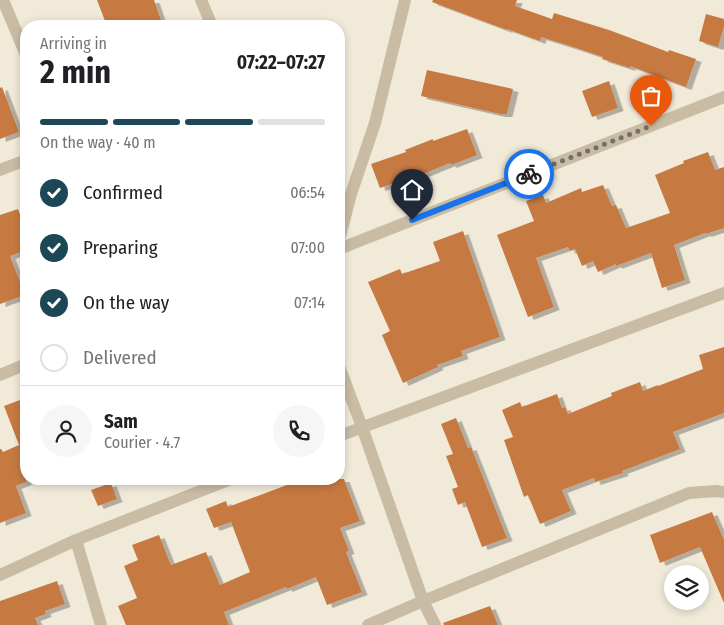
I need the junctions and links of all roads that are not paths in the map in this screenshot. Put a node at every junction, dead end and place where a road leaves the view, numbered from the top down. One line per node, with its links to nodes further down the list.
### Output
1 (3, 0): 5 (street)
2 (201, 0): 4 (street)
3 (406, 0): 9 (street)
4 (209, 20)
5 (20, 41)
6 (724, 96): 10 (street)
7 (20, 162): 8 (street)
8 (0, 170)
9 (345, 217)
10 (345, 247)
11 (724, 293): 15 (street)
12 (20, 367): 13 (street)
13 (0, 375)
14 (345, 382): 15 (street)
15 (362, 427): 16 (street); 21 (street)
16 (345, 434)
17 (216, 485): 19 (street)
18 (724, 492): 21 (street)
19 (76, 540): 20 (street); 22 (street)
20 (0, 575)
21 (423, 601): 23 (street); 24 (street)
22 (101, 625)
23 (368, 625)
24 (435, 625)

